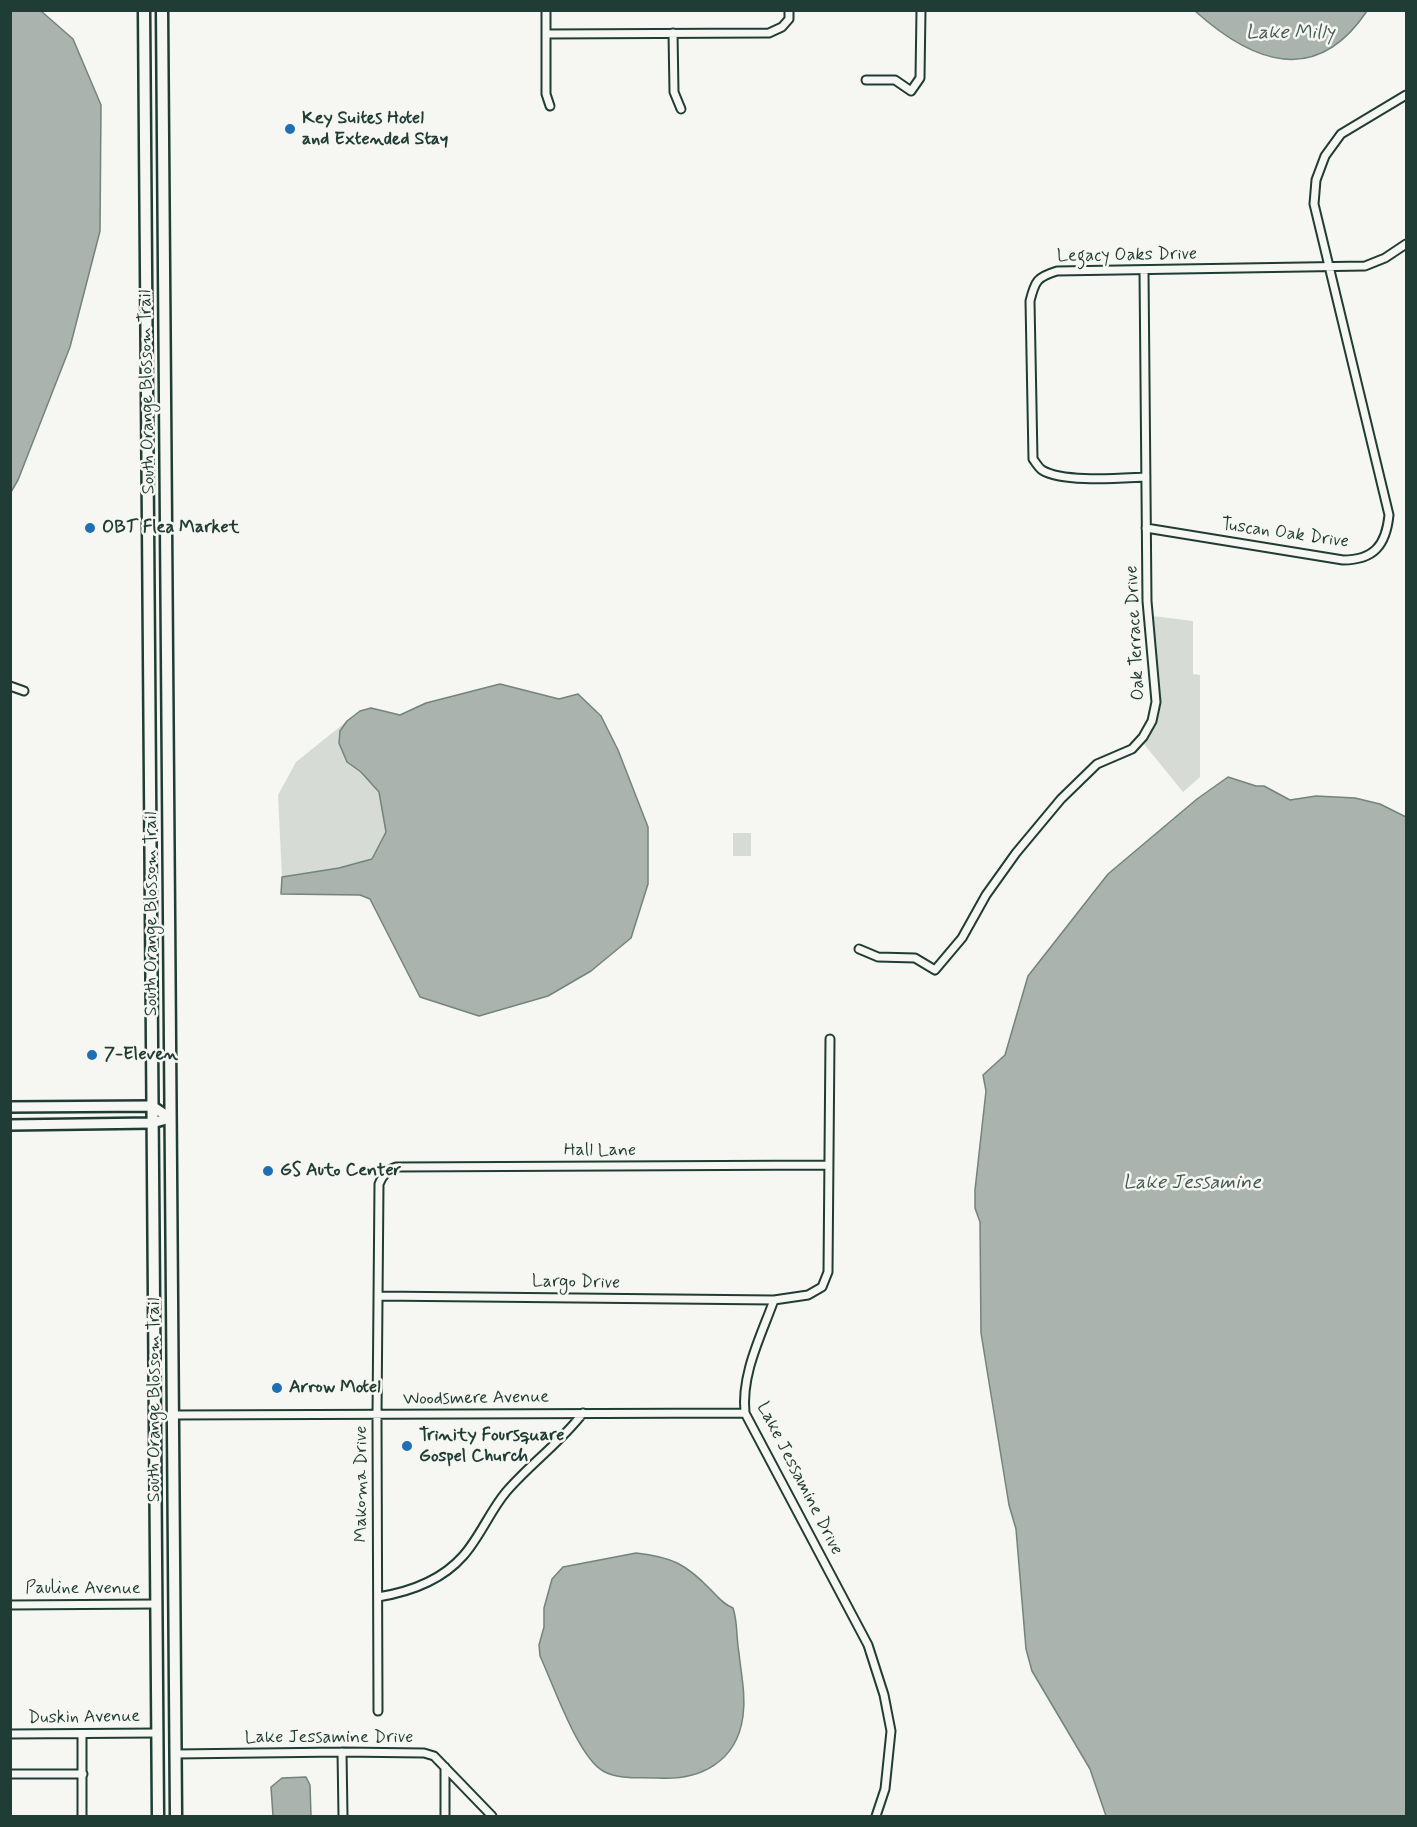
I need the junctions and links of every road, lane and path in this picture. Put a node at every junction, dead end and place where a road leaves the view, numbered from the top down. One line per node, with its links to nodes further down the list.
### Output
1 (144, 10): 12 (main road, South Orange Blossom Trail)
2 (162, 10): 13 (main road, South Orange Blossom Trail)
3 (546, 10): 7 (street)
4 (789, 10): 6 (street)
5 (921, 10): 8 (street)
6 (673, 33): 7 (street); 11 (street)
7 (546, 34): 10 (street)
8 (866, 80)
9 (1407, 95): 17 (street, Tuscan Oak Drive)
10 (550, 106)
11 (681, 109)
12 (145, 131): 13 (main road); 14 (main road, South Orange Blossom Trail)
13 (163, 166): 15 (main road, South Orange Blossom Trail)
14 (145, 186): 15 (main road); 20 (main road, South Orange Blossom Trail)
15 (163, 221): 22 (main road, South Orange Blossom Trail)
16 (1407, 244): 17 (street, Legacy Oaks Drive)
17 (1328, 268): 18 (street, Legacy Oaks Drive); 21 (street, Tuscan Oak Drive)
18 (1144, 270): 19 (street, Oak Terrace Drive); 19 (street, Legacy Oaks Drive)
19 (1146, 477): 21 (street, Oak Terrace Drive)
20 (148, 510): 22 (main road); 24 (main road, South Orange Blossom Trail)
21 (1146, 528): 27 (street, Oak Terrace Drive)
22 (166, 542): 26 (main road, South Orange Blossom Trail)
23 (10, 686): 25 (street)
24 (149, 688): 26 (main road); 29 (main road, South Orange Blossom Trail)
25 (24, 691)
26 (167, 721): 31 (main road, South Orange Blossom Trail)
27 (859, 948)
28 (830, 1039): 34 (street)
29 (152, 1106): 30 (main road); 31 (main road); 32 (main road, South Orange Blossom Trail)
30 (10, 1107)
31 (170, 1118): 32 (main road); 40 (main road, South Orange Blossom Trail)
32 (152, 1123): 33 (main road); 42 (main road, South Orange Blossom Trail)
33 (10, 1125)
34 (830, 1165): 35 (street, Hall Lane); 37 (street)
35 (379, 1184): 36 (street, Makoma Drive)
36 (378, 1296): 37 (street, Largo Drive); 41 (street, Makoma Drive)
37 (774, 1300): 39 (street, Lake Jessamine Drive)
38 (583, 1413): 39 (street, Woodsmere Avenue); 41 (street, Woodsmere Avenue); 44 (street)
39 (746, 1413): 63 (street, Lake Jessamine Drive)
40 (172, 1415): 41 (street, Woodsmere Avenue); 43 (main road, South Orange Blossom Trail)
41 (377, 1415): 44 (street, Makoma Drive)
42 (156, 1564): 43 (main road); 45 (main road, South Orange Blossom Trail)
43 (174, 1587): 47 (main road, South Orange Blossom Trail)
44 (378, 1597): 48 (street, Makoma Drive)
45 (156, 1604): 46 (street, Pauline Avenue); 47 (main road); 49 (main road, South Orange Blossom Trail)
46 (10, 1605)
47 (174, 1631): 53 (main road, South Orange Blossom Trail)
48 (378, 1711)
49 (157, 1733): 51 (street, Duskin Avenue); 58 (main road, South Orange Blossom Trail)
50 (10, 1734): 51 (street, Duskin Avenue)
51 (82, 1734): 56 (street)
52 (342, 1752): 53 (street, Lake Jessamine Drive); 54 (street, Lake Jessamine Drive); 60 (street)
53 (175, 1754): 59 (main road, South Orange Blossom Trail)
54 (445, 1767): 61 (street); 62 (street, Lake Jessamine Drive)
55 (10, 1774): 56 (street)
56 (83, 1774): 57 (street)
57 (82, 1816)
58 (158, 1816)
59 (176, 1816)
60 (343, 1816)
61 (445, 1816)
62 (492, 1816)
63 (876, 1816)

